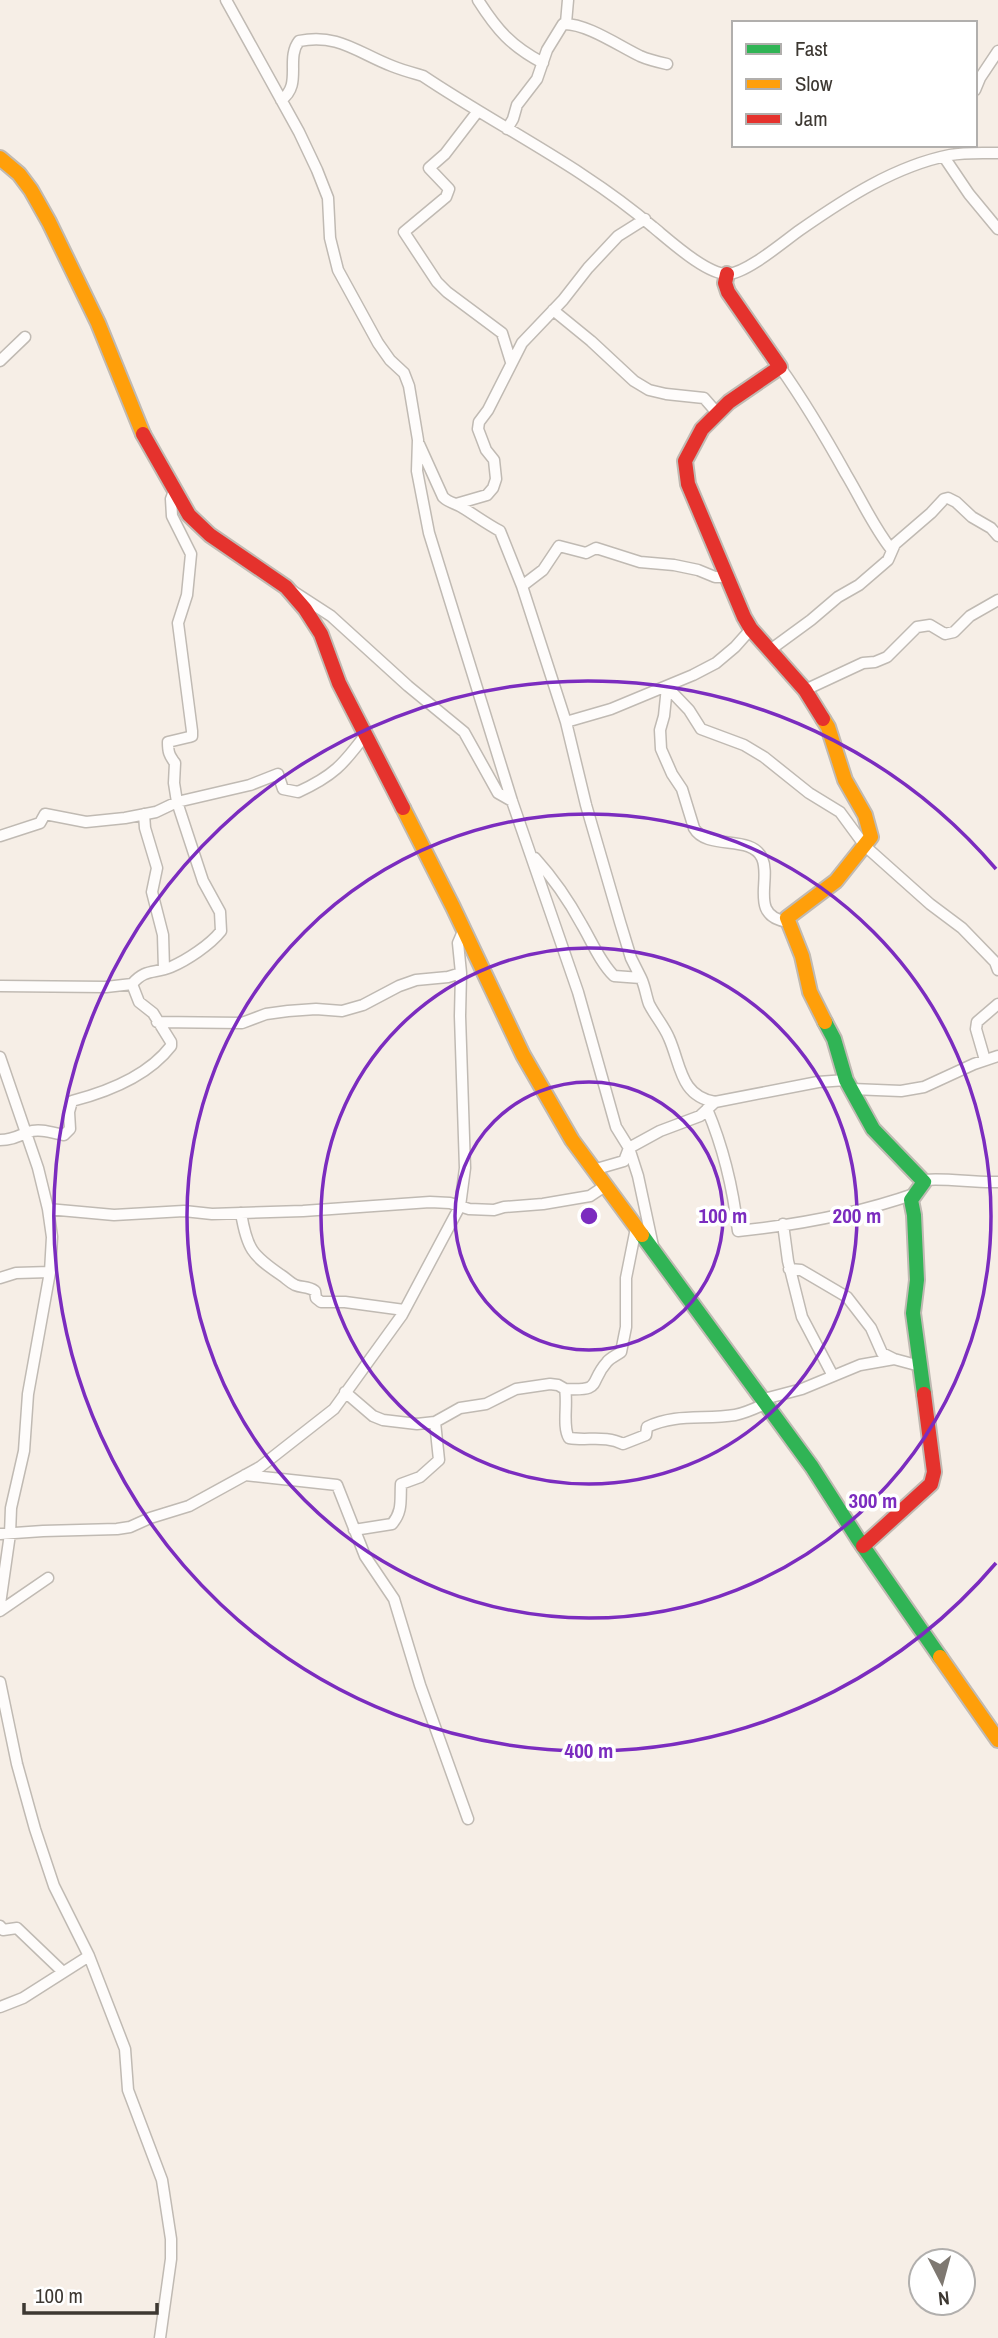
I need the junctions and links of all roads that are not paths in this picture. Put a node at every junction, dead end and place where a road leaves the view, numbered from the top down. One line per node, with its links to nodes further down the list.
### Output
1 (226, 0): 9 (street)
2 (478, 0): 6 (street)
3 (568, 0): 4 (street)
4 (566, 23): 6 (street); 7 (street)
5 (998, 51): 8 (street)
6 (543, 63): 11 (street)
7 (667, 64)
8 (977, 85)
9 (281, 100): 10 (street); 24 (street)
10 (478, 111): 11 (street); 21 (street)
11 (507, 128): 15 (street)
12 (951, 152): 13 (street); 16 (street); 17 (street)
13 (998, 153)
14 (0, 158): 25 (street)
15 (645, 219): 17 (street); 18 (street)
16 (998, 229)
17 (727, 274): 22 (street)
18 (553, 310): 21 (street); 23 (street)
19 (25, 337): 20 (street)
20 (0, 361)
21 (511, 362): 26 (street)
22 (780, 367): 23 (street); 28 (street)
23 (718, 414): 29 (street)
24 (418, 440): 26 (street); 40 (street)
25 (173, 491): 31 (street); 39 (street)
26 (456, 504): 30 (street)
27 (998, 536): 28 (street)
28 (891, 550): 34 (street)
29 (727, 577): 30 (street); 33 (street)
30 (522, 586): 37 (street)
31 (286, 587): 38 (street); 40 (street)
32 (998, 600): 36 (street)
33 (751, 629): 34 (street); 35 (street)
34 (769, 650): 36 (street)
35 (667, 687): 37 (street); 43 (street); 45 (street)
36 (805, 690): 43 (street)
37 (566, 722): 50 (street)
38 (366, 734): 39 (street); 46 (street)
39 (177, 802): 41 (street); 47 (street)
40 (512, 802): 44 (street)
41 (144, 814): 42 (street); 47 (street)
42 (0, 836)
43 (865, 846): 45 (street); 48 (street)
44 (531, 854): 50 (street); 62 (street)
45 (788, 922): 58 (street)
46 (464, 929): 49 (street); 63 (street)
47 (164, 968): 51 (street)
48 (998, 970)
49 (461, 973): 54 (street); 67 (street)
50 (641, 978): 59 (street)
51 (132, 984): 52 (street); 54 (street)
52 (0, 986)
53 (998, 1004): 57 (street)
54 (157, 1022): 60 (street)
55 (998, 1056): 57 (street)
56 (0, 1057): 60 (street)
57 (985, 1060): 58 (street)
58 (849, 1084): 59 (street); 66 (street)
59 (711, 1106): 62 (street); 70 (street)
60 (26, 1134): 61 (street); 68 (street)
61 (0, 1140)
62 (629, 1148): 63 (street); 72 (street)
63 (593, 1170): 65 (street)
64 (998, 1182): 66 (street)
65 (605, 1186): 67 (street); 71 (street)
66 (921, 1186): 70 (street); 78 (street)
67 (460, 1206): 69 (street); 76 (street)
68 (48, 1209): 69 (street); 74 (street)
69 (241, 1213): 76 (street)
70 (783, 1224): 73 (street)
71 (636, 1228): 72 (street); 80 (street)
72 (654, 1253): 82 (street)
73 (789, 1269): 77 (street); 79 (street)
74 (50, 1272): 75 (street); 86 (street)
75 (0, 1278)
76 (404, 1310): 81 (street)
77 (894, 1359): 78 (street); 79 (street)
78 (920, 1366): 87 (street)
79 (833, 1376): 82 (street)
80 (565, 1389): 82 (street); 83 (street)
81 (345, 1392): 83 (street); 84 (street)
82 (765, 1401): 87 (street)
83 (435, 1422): 85 (street)
84 (245, 1475): 85 (street); 86 (street)
85 (354, 1530): 93 (street)
86 (5, 1534): 89 (street)
87 (863, 1546): 92 (street)
88 (48, 1578): 90 (street)
89 (0, 1604)
90 (0, 1611)
91 (0, 1682): 95 (street)
92 (998, 1740)
93 (468, 1819)
94 (1, 1929): 96 (street)
95 (89, 1956): 96 (street); 98 (street)
96 (64, 1972): 97 (street)
97 (0, 2007)
98 (160, 2338)

